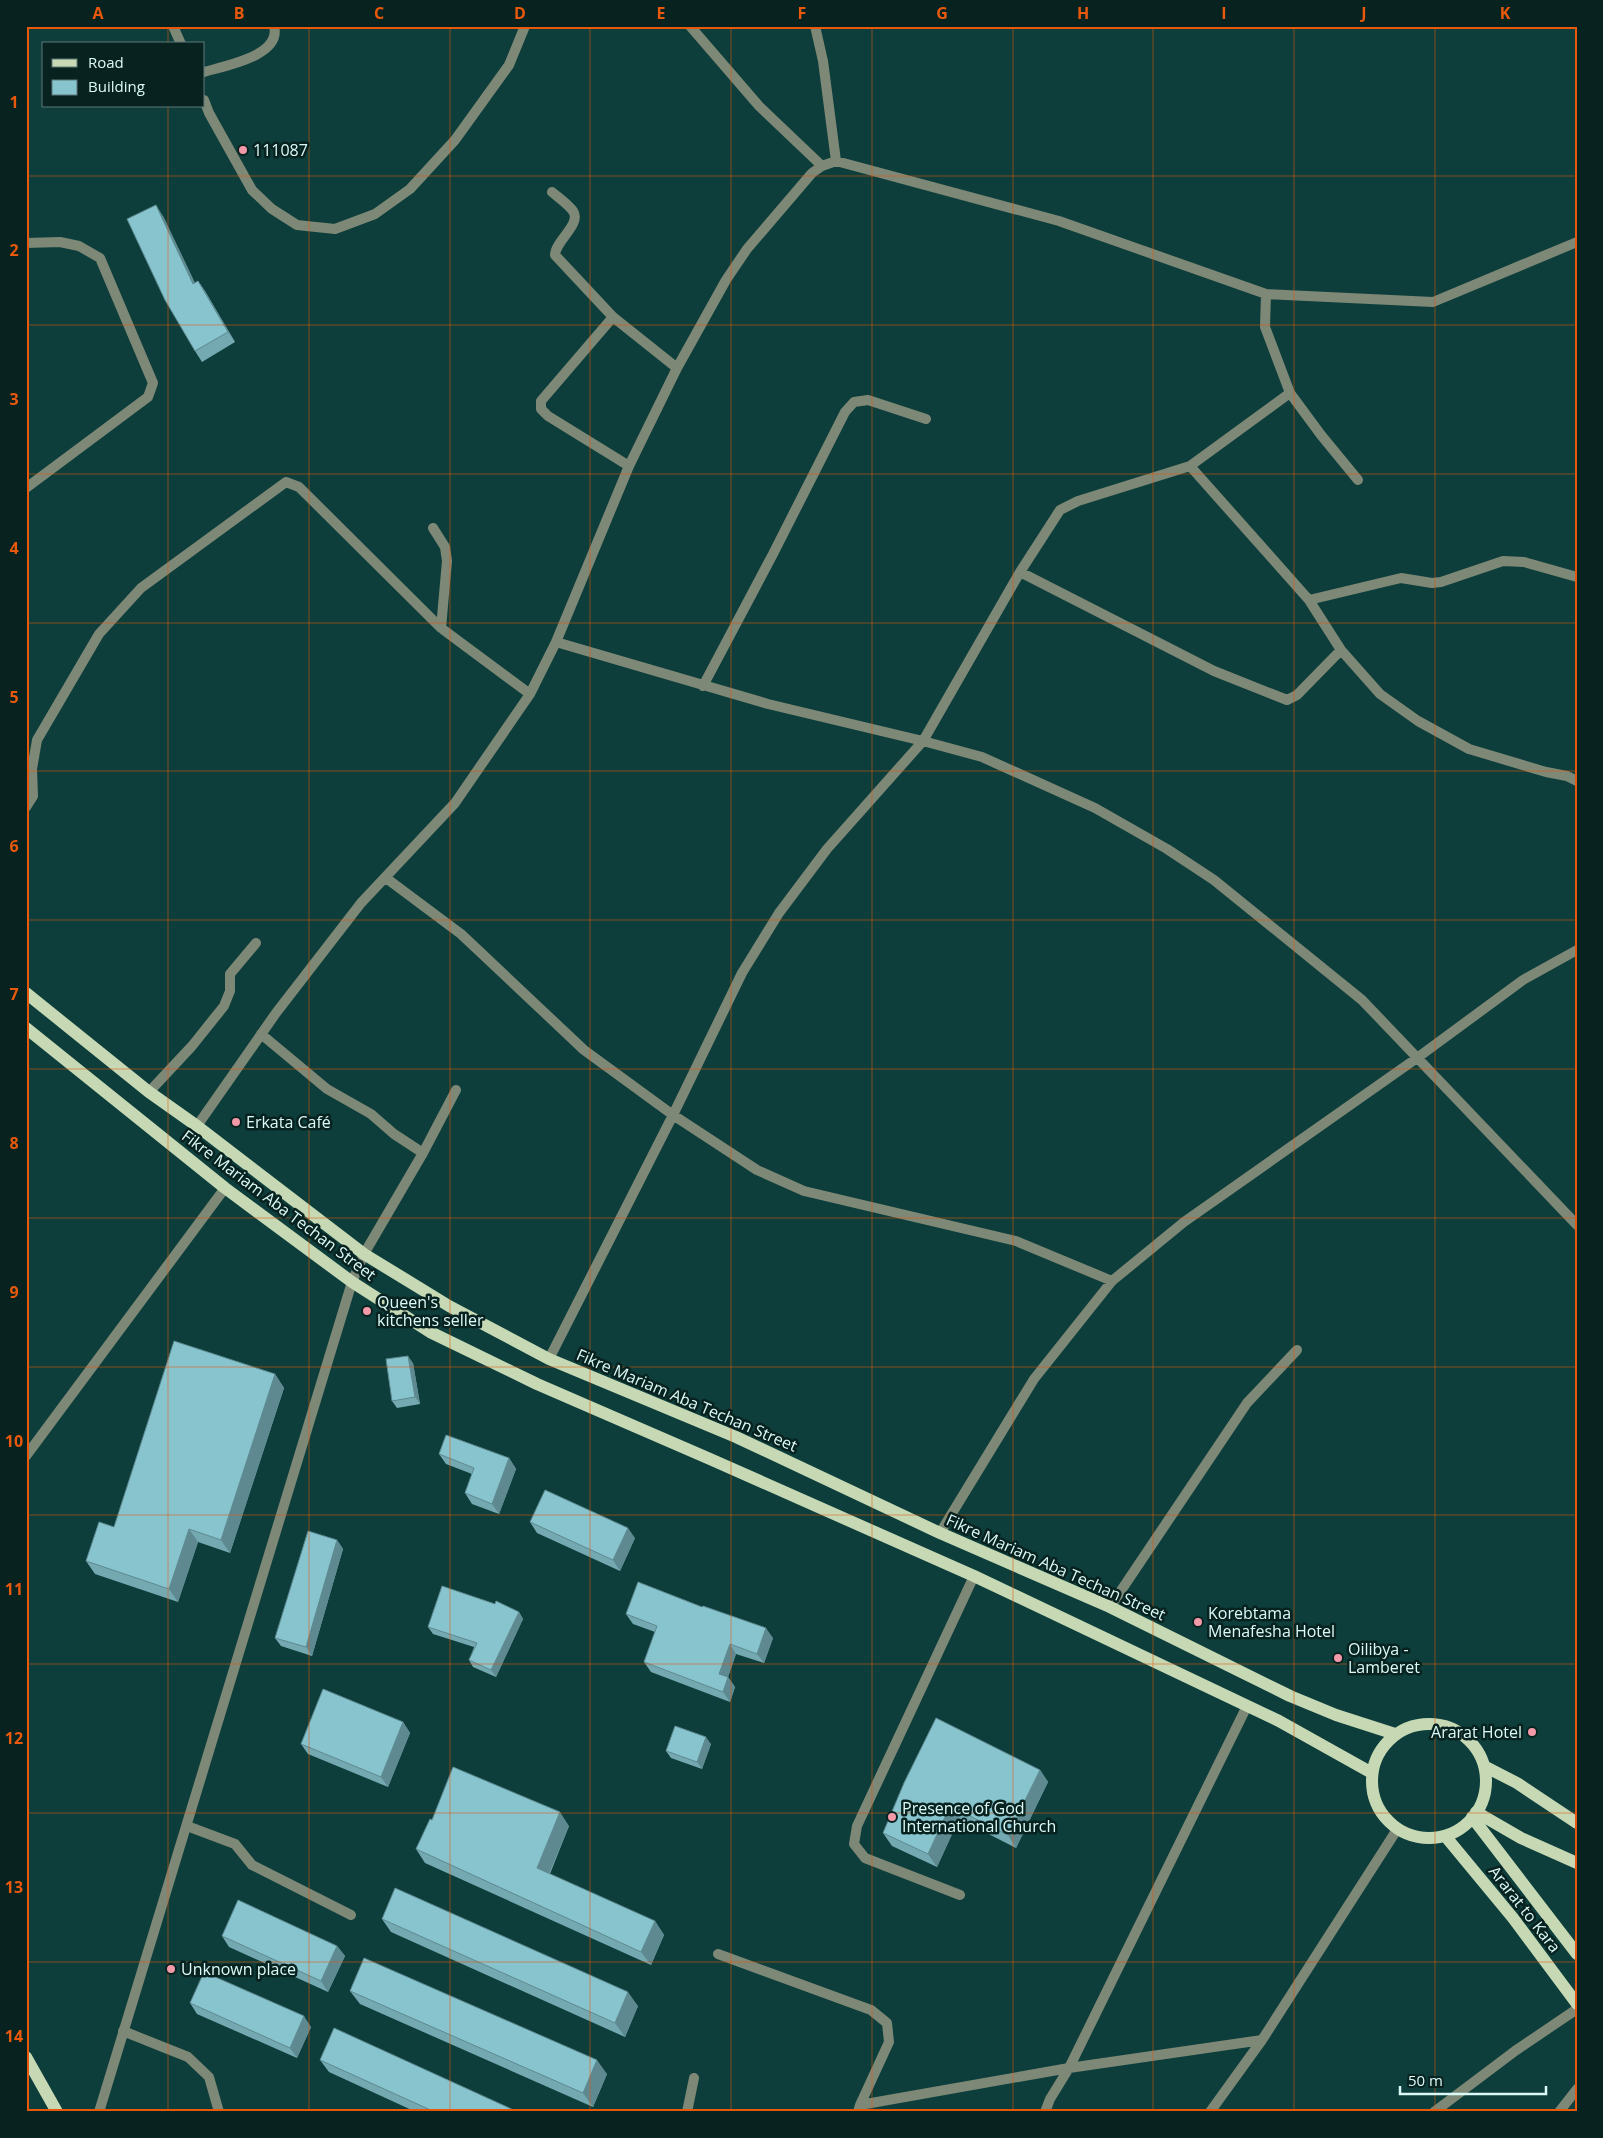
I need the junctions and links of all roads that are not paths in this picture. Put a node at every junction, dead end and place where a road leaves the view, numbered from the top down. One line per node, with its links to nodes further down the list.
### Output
1 (173, 26): 6 (street)
2 (274, 26): 7 (street)
3 (525, 26): 8 (street)
4 (690, 26): 10 (street)
5 (815, 26): 9 (street)
6 (180, 42)
7 (205, 72)
8 (205, 103)
9 (836, 161): 10 (street); 14 (street)
10 (822, 166): 16 (street)
11 (552, 192): 15 (street)
12 (1577, 242): 14 (street)
13 (26, 244): 22 (street)
14 (1266, 294): 17 (street)
15 (613, 317): 16 (street); 19 (street)
16 (677, 368): 19 (street)
17 (1290, 393): 20 (street); 21 (street)
18 (926, 419): 30 (street)
19 (629, 466): 28 (street)
20 (1190, 466): 24 (street); 26 (street)
21 (1358, 480)
22 (26, 488)
23 (433, 528): 27 (street)
24 (1020, 572): 29 (street); 32 (street)
25 (1577, 576): 26 (street)
26 (1309, 600): 29 (street)
27 (441, 628): 31 (street); 34 (street)
28 (556, 642): 30 (street); 31 (street)
29 (1342, 650): 33 (street)
30 (703, 686): 32 (street)
31 (530, 694): 35 (street)
32 (924, 741): 41 (street); 44 (street)
33 (1577, 781)
34 (26, 807)
35 (386, 878): 40 (street); 44 (street)
36 (256, 943): 43 (street)
37 (1577, 950): 41 (street)
38 (26, 993): 43 (main road, Fikre Mariam Aba Techan Street)
39 (26, 1028): 47 (main road, Fikre Mariam Aba Techan Street)
40 (261, 1034): 45 (street); 46 (street)
41 (1417, 1058): 48 (street); 50 (street)
42 (456, 1090): 46 (street)
43 (149, 1092): 45 (main road, Fikre Mariam Aba Techan Street)
44 (673, 1115): 50 (street); 53 (street)
45 (197, 1126): 49 (main road, Fikre Mariam Aba Techan Street)
46 (424, 1153): 49 (street)
47 (225, 1188): 51 (main road, Fikre Mariam Aba Techan Street); 54 (street)
48 (1577, 1225)
49 (364, 1254): 51 (street); 53 (main road, Fikre Mariam Aba Techan Street)
50 (1112, 1281): 55 (street)
51 (352, 1282): 56 (main road, Fikre Mariam Aba Techan Street); 64 (street)
52 (1297, 1350): 57 (street)
53 (549, 1358): 55 (main road, Fikre Mariam Aba Techan Street)
54 (26, 1456)
55 (940, 1532): 57 (main road, Fikre Mariam Aba Techan Street)
56 (974, 1576): 58 (main road, Fikre Mariam Aba Techan Street); 68 (street)
57 (1110, 1607): 59 (main road, Fikre Mariam Aba Techan Street)
58 (1247, 1706): 61 (main road, Fikre Mariam Aba Techan Street); 77 (street)
59 (1395, 1734): 60 (main road); 61 (main road)
60 (1484, 1766): 62 (main road); 63 (main road)
61 (1372, 1773): 65 (main road)
62 (1474, 1814): 66 (main road); 67 (main road); 71 (main road, Ararat to Kara)
63 (1577, 1823)
64 (186, 1826): 69 (street); 74 (street)
65 (1398, 1828): 66 (main road); 75 (street)
66 (1446, 1837): 72 (main road, Ararat to Kara)
67 (1577, 1863)
68 (960, 1895)
69 (351, 1914)
70 (718, 1954): 80 (street)
71 (1577, 1954)
72 (1577, 2004)
73 (1577, 2009): 87 (street)
74 (123, 2031): 82 (street); 83 (street)
75 (1262, 2040): 77 (street); 86 (street)
76 (26, 2057): 81 (main road)
77 (1069, 2068): 80 (street); 85 (street)
78 (694, 2078): 84 (street)
79 (1577, 2089): 88 (street)
80 (859, 2109)
81 (58, 2112)
82 (99, 2112)
83 (219, 2112)
84 (687, 2112)
85 (1045, 2112)
86 (1210, 2112)
87 (1434, 2112)
88 (1559, 2112)

